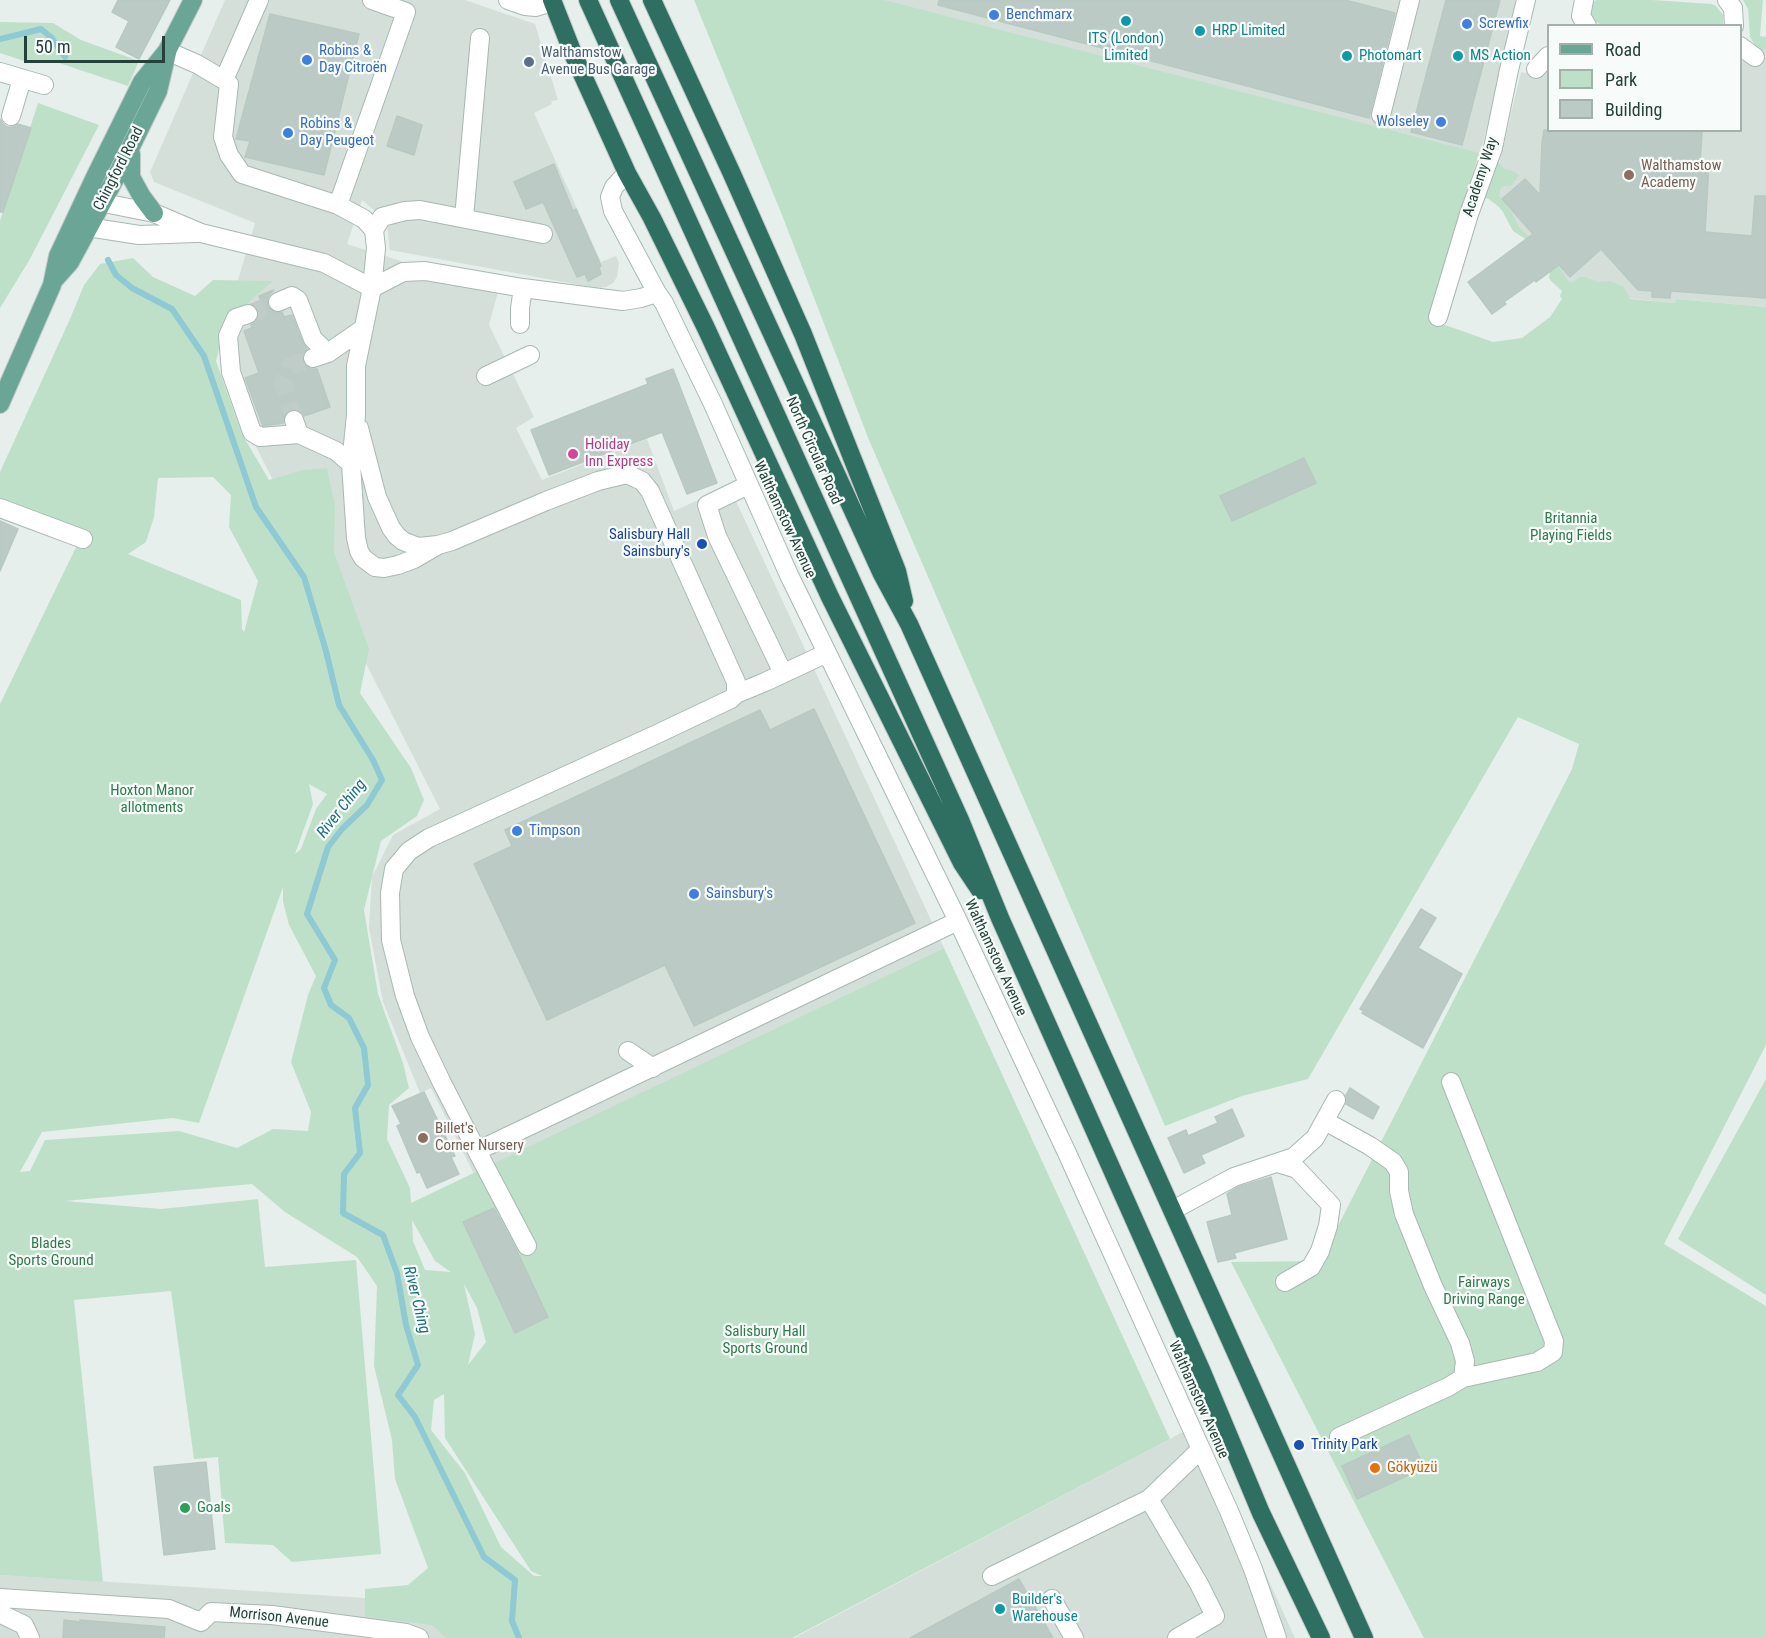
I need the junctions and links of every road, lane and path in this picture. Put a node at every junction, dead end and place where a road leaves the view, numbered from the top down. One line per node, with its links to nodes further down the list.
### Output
1 (193, 0): 16 (main road, Chingford Road)
2 (259, 0): 21 (street)
3 (372, 0): 28 (street)
4 (508, 0): 12 (street)
5 (588, 0): 56 (highway, North Circular Road)
6 (619, 0): 52 (highway, North Circular Road)
7 (652, 0): 52 (highway)
8 (1410, 0): 23 (street)
9 (1526, 0): 40 (street, Academy Way)
10 (1584, 0): 13 (street)
11 (1727, 0): 14 (street)
12 (552, 1): 26 (highway)
13 (1583, 24)
14 (1734, 24)
15 (480, 38): 30 (street)
16 (167, 51): 21 (street); 25 (main road, Chingford Road); 27 (main road, Chingford Road)
17 (1547, 57): 18 (street)
18 (1536, 69)
19 (0, 72): 20 (street)
20 (22, 79): 22 (street); 24 (street)
21 (224, 80): 28 (street)
22 (44, 85)
23 (1381, 115)
24 (11, 116)
25 (131, 146): 27 (main road, Chingford Road); 29 (main road)
26 (627, 173): 37 (street, Walthamstow Avenue); 56 (highway)
27 (93, 201): 29 (street); 31 (main road, Chingford Road)
28 (338, 205): 32 (street)
29 (154, 213): 33 (street)
30 (464, 218): 32 (street); 34 (street)
31 (81, 226): 33 (street); 45 (main road, Chingford Road)
32 (374, 230): 35 (street)
33 (201, 233): 35 (street)
34 (543, 234)
35 (372, 288): 36 (street); 42 (street)
36 (523, 288): 37 (street); 41 (street)
37 (660, 298): 48 (street, Walthamstow Avenue)
38 (278, 302): 42 (street)
39 (248, 314): 47 (street)
40 (1438, 317)
41 (520, 324)
42 (364, 328): 46 (street)
43 (530, 355): 44 (street)
44 (486, 376)
45 (0, 404)
46 (356, 415): 47 (street); 51 (street)
47 (351, 464): 51 (street)
48 (748, 485): 53 (street, Walthamstow Avenue); 54 (street)
49 (0, 508): 50 (street)
50 (83, 539)
51 (438, 545): 55 (street)
52 (909, 624): 65 (highway)
53 (827, 653): 54 (street); 57 (street, Walthamstow Avenue)
54 (783, 673): 55 (street)
55 (736, 694): 63 (street)
56 (1000, 918): 81 (highway, Walthamstow Avenue)
57 (958, 921): 59 (street); 70 (street, Walthamstow Avenue)
58 (628, 1051): 59 (street)
59 (653, 1068): 63 (street)
60 (1451, 1082): 68 (street)
61 (1336, 1100): 62 (street)
62 (1325, 1121): 64 (street); 68 (street)
63 (477, 1151): 66 (street)
64 (1276, 1163): 65 (street); 67 (street)
65 (1173, 1210): 82 (highway)
66 (527, 1246)
67 (1285, 1282)
68 (1463, 1378): 69 (street)
69 (1339, 1437)
70 (1201, 1449): 71 (street); 76 (street, Walthamstow Avenue)
71 (1149, 1499): 72 (street); 80 (street)
72 (992, 1576)
73 (0, 1598): 78 (street, Morrison Avenue)
74 (1052, 1599): 79 (street)
75 (0, 1609): 77 (street)
76 (1275, 1637)
77 (30, 1638)
78 (419, 1638)
79 (1074, 1638)
80 (1177, 1638)
81 (1321, 1638)
82 (1364, 1638)

